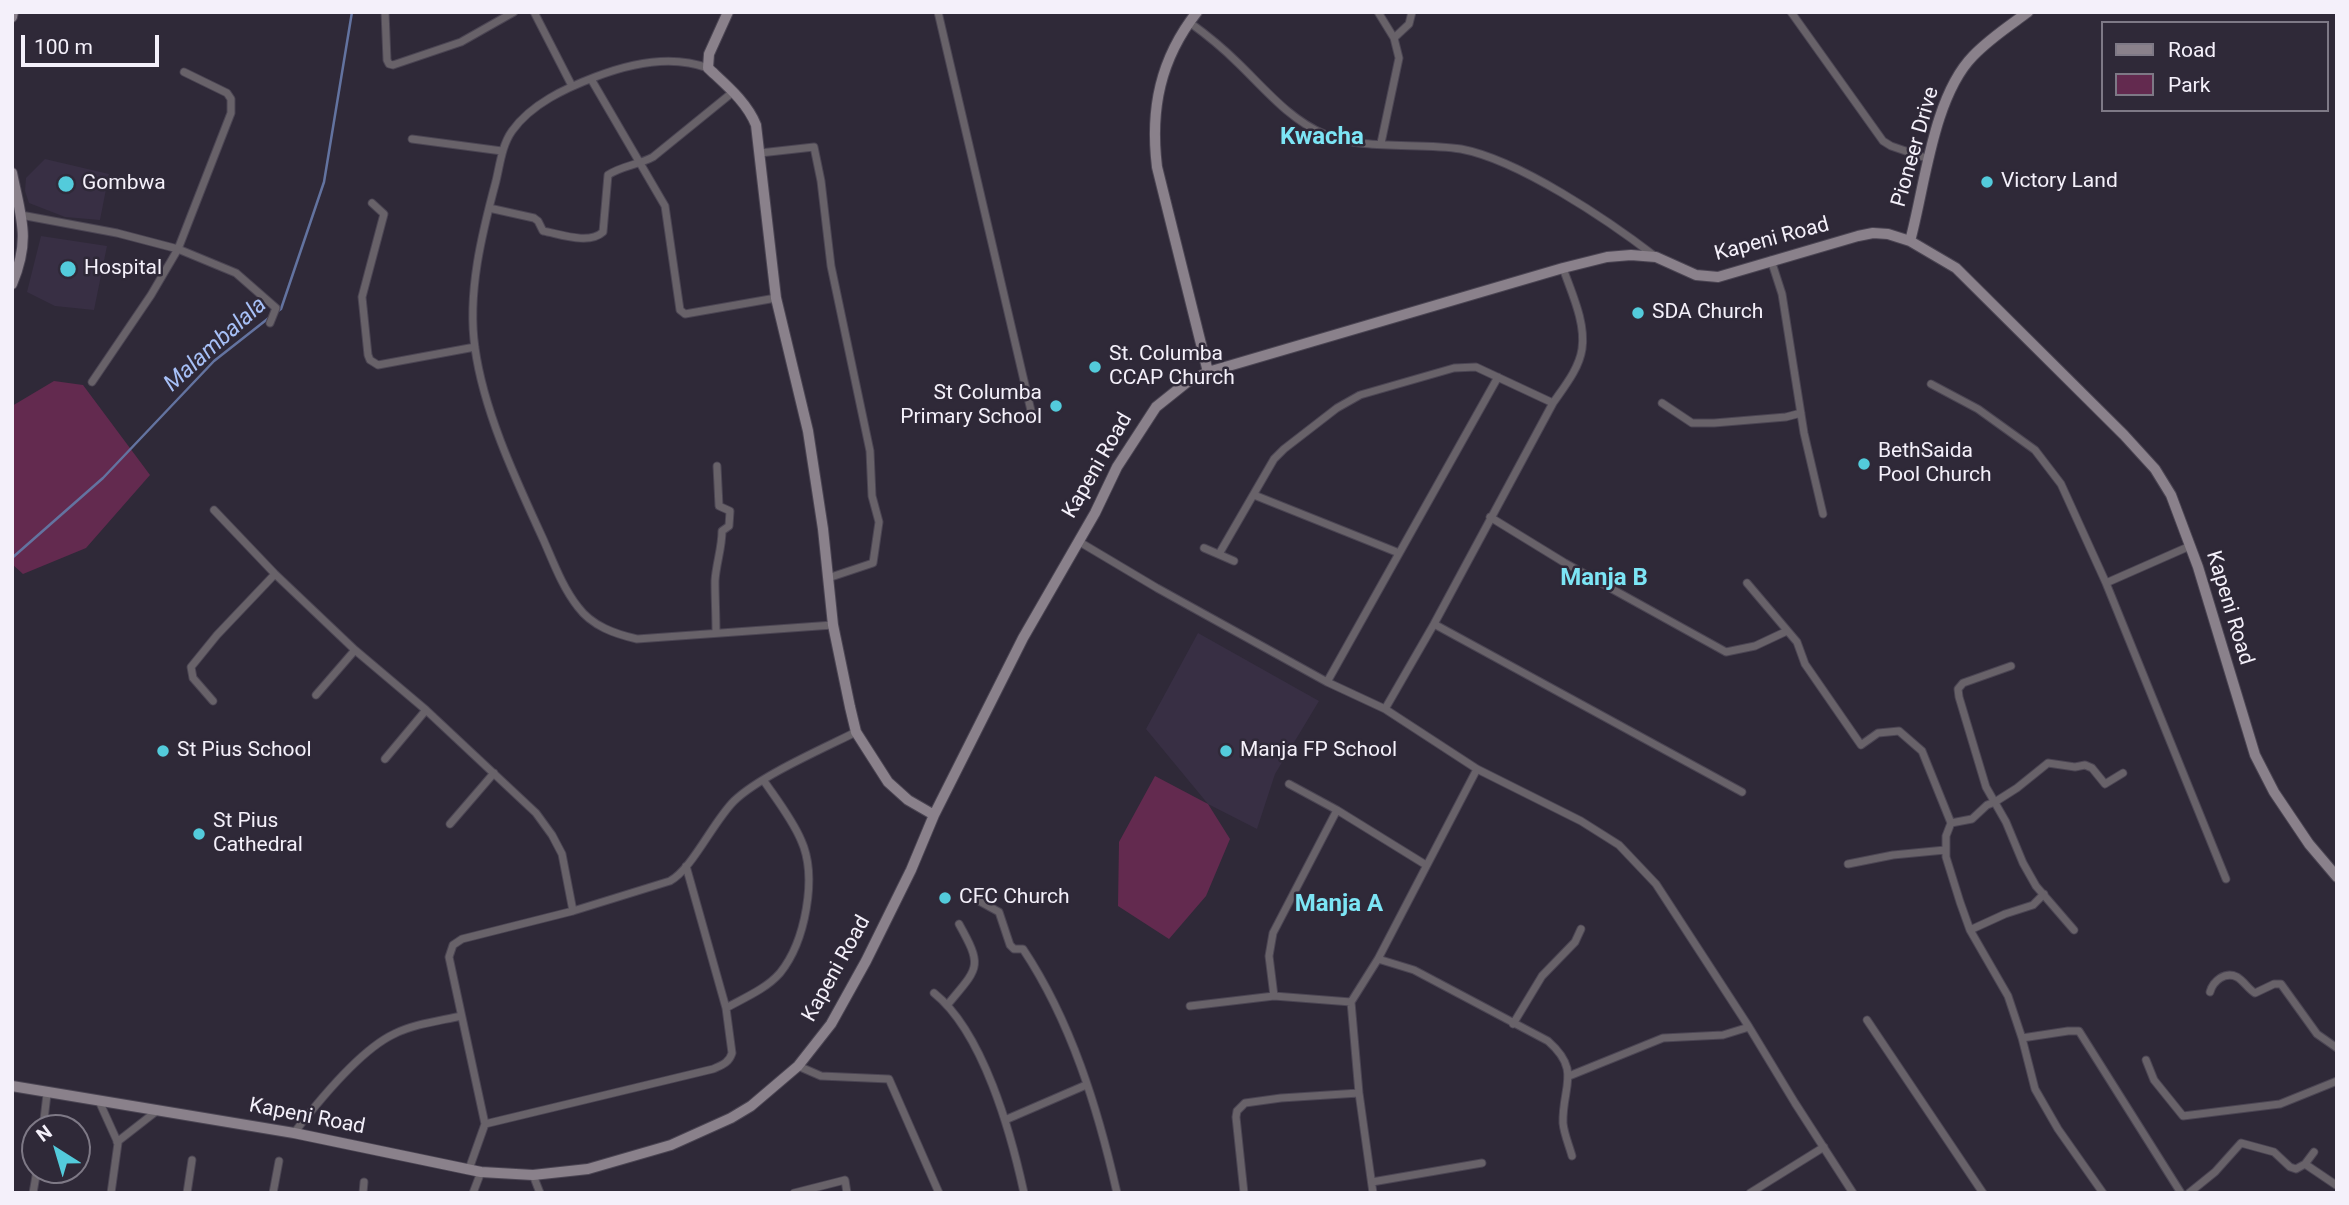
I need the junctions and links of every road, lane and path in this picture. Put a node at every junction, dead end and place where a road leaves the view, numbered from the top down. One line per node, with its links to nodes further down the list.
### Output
1 (385, 12): 2 (street)
2 (514, 12)
3 (534, 12): 16 (street)
4 (728, 12): 13 (main road)
5 (938, 12): 46 (street)
6 (1198, 12): 11 (main road)
7 (1378, 12): 12 (street)
8 (1412, 12): 12 (street)
9 (1791, 12): 22 (street)
10 (2028, 12): 22 (main road, Pioneer Drive)
11 (1189, 22): 19 (street); 39 (main road)
12 (1394, 38): 19 (street)
13 (708, 68): 15 (street); 17 (main road)
14 (184, 72): 30 (street)
15 (591, 79): 16 (street); 23 (street)
16 (572, 86): 20 (street)
17 (733, 92): 21 (main road); 23 (street)
18 (412, 139): 20 (street)
19 (1381, 143): 32 (street)
20 (502, 151): 26 (street)
21 (761, 153): 36 (main road); 59 (street)
22 (1929, 159): 28 (main road, Pioneer Drive)
23 (640, 164): 26 (street); 36 (street)
24 (12, 173): 27 (main road)
25 (372, 203): 38 (street)
26 (488, 208): 38 (street)
27 (21, 215): 29 (main road); 30 (street)
28 (1910, 240): 33 (main road, Kapeni Road); 53 (main road, Kapeni Road)
29 (24, 248): 31 (street); 35 (main road)
30 (178, 249): 37 (street); 41 (street)
31 (12, 251)
32 (1656, 257): 33 (main road, Kapeni Road); 34 (main road, Kapeni Road)
33 (1771, 260): 45 (street)
34 (1563, 268): 39 (main road, Kapeni Road); 43 (street)
35 (12, 284)
36 (776, 298): 59 (main road)
37 (270, 323)
38 (475, 347): 65 (street)
39 (1208, 372): 52 (main road, Kapeni Road)
40 (1498, 377): 43 (street); 48 (street); 55 (street)
41 (92, 383)
42 (1931, 384): 61 (street)
43 (1553, 403): 51 (street)
44 (1662, 403): 45 (street)
45 (1801, 413): 50 (street)
46 (1032, 415)
47 (717, 466): 65 (street)
48 (1254, 495): 55 (street); 56 (street)
49 (214, 510): 58 (street)
50 (1823, 514)
51 (1490, 517): 62 (street); 64 (street)
52 (1078, 541): 68 (street); 83 (main road, Kapeni Road)
53 (2190, 546): 61 (street); 90 (main road, Kapeni Road)
54 (1204, 548): 56 (street)
55 (1399, 553): 68 (street)
56 (1219, 554): 57 (street)
57 (1234, 561)
58 (275, 574): 66 (street); 70 (street)
59 (828, 578): 63 (main road)
60 (1747, 583): 64 (street)
61 (2106, 583): 91 (street)
62 (1434, 624): 71 (street); 80 (street)
63 (833, 625): 65 (street); 73 (main road)
64 (1787, 631): 84 (street)
65 (716, 632)
66 (355, 650): 69 (street); 72 (street)
67 (2011, 666): 81 (street)
68 (1327, 682): 71 (street)
69 (316, 695)
70 (213, 701)
71 (1385, 709): 75 (street)
72 (426, 710): 74 (street); 76 (street)
73 (856, 732): 78 (street); 83 (main road)
74 (385, 759)
75 (1477, 769): 89 (street); 110 (street)
76 (494, 773): 85 (street); 94 (street)
77 (2123, 774): 81 (street)
78 (764, 781): 88 (street); 106 (street)
79 (1289, 784): 82 (street)
80 (1742, 792)
81 (1996, 802): 84 (street); 92 (street)
82 (1337, 810): 89 (street); 102 (street)
83 (934, 815): 114 (main road, Kapeni Road)
84 (1951, 823): 86 (street)
85 (450, 824)
86 (1945, 850): 87 (street); 97 (street)
87 (1847, 864)
88 (686, 865): 94 (street); 106 (street)
89 (1426, 865): 99 (street)
90 (2337, 877)
91 (2226, 879)
92 (2045, 894): 97 (street); 98 (street)
93 (979, 901): 117 (street)
94 (573, 911): 107 (street)
95 (959, 923): 104 (street)
96 (1581, 929): 109 (street)
97 (1970, 930): 111 (street)
98 (2074, 930)
99 (1377, 959): 103 (street); 109 (street)
100 (2210, 992): 112 (street)
101 (934, 993): 104 (street)
102 (1274, 996): 103 (street); 105 (street)
103 (1351, 1002): 119 (street)
104 (948, 1004): 124 (street)
105 (1190, 1006)
106 (726, 1009): 125 (street)
107 (461, 1016): 125 (street); 126 (street)
108 (1867, 1020): 155 (street)
109 (1513, 1024): 115 (street)
110 (1749, 1027): 115 (street); 128 (street)
111 (2022, 1038): 156 (street); 157 (street)
112 (2337, 1048)
113 (2146, 1060): 116 (street)
114 (798, 1066): 136 (main road, Kapeni Road); 148 (street)
115 (1569, 1076): 130 (street)
116 (2337, 1082)
117 (1086, 1085): 124 (street); 150 (street)
118 (12, 1086): 120 (main road, Kapeni Road)
119 (1359, 1093): 138 (street); 151 (street)
120 (47, 1094): 121 (main road, Kapeni Road); 123 (street)
121 (99, 1101): 122 (main road, Kapeni Road); 127 (street)
122 (159, 1110): 126 (main road, Kapeni Road); 127 (street)
123 (45, 1114)
124 (1005, 1120): 149 (street)
125 (485, 1124): 135 (street)
126 (294, 1133): 135 (main road, Kapeni Road)
127 (117, 1142): 140 (street)
128 (1824, 1147): 153 (street); 154 (street)
129 (2314, 1152): 134 (street)
130 (1572, 1156)
131 (192, 1160): 141 (street)
132 (279, 1161): 142 (street)
133 (1482, 1163): 138 (street)
134 (2305, 1164): 139 (street); 158 (street)
135 (475, 1170): 136 (main road, Kapeni Road); 144 (street)
136 (533, 1175): 145 (street)
137 (364, 1182): 143 (street)
138 (1373, 1182): 152 (street)
139 (2336, 1185)
140 (111, 1193)
141 (187, 1193)
142 (273, 1193)
143 (363, 1193)
144 (474, 1193)
145 (540, 1193)
146 (794, 1193): 147 (street)
147 (847, 1193)
148 (939, 1193)
149 (1024, 1193)
150 (1117, 1193)
151 (1244, 1193)
152 (1373, 1193)
153 (1750, 1193)
154 (1853, 1193)
155 (1983, 1193)
156 (2104, 1193)
157 (2180, 1193)
158 (2189, 1193)

